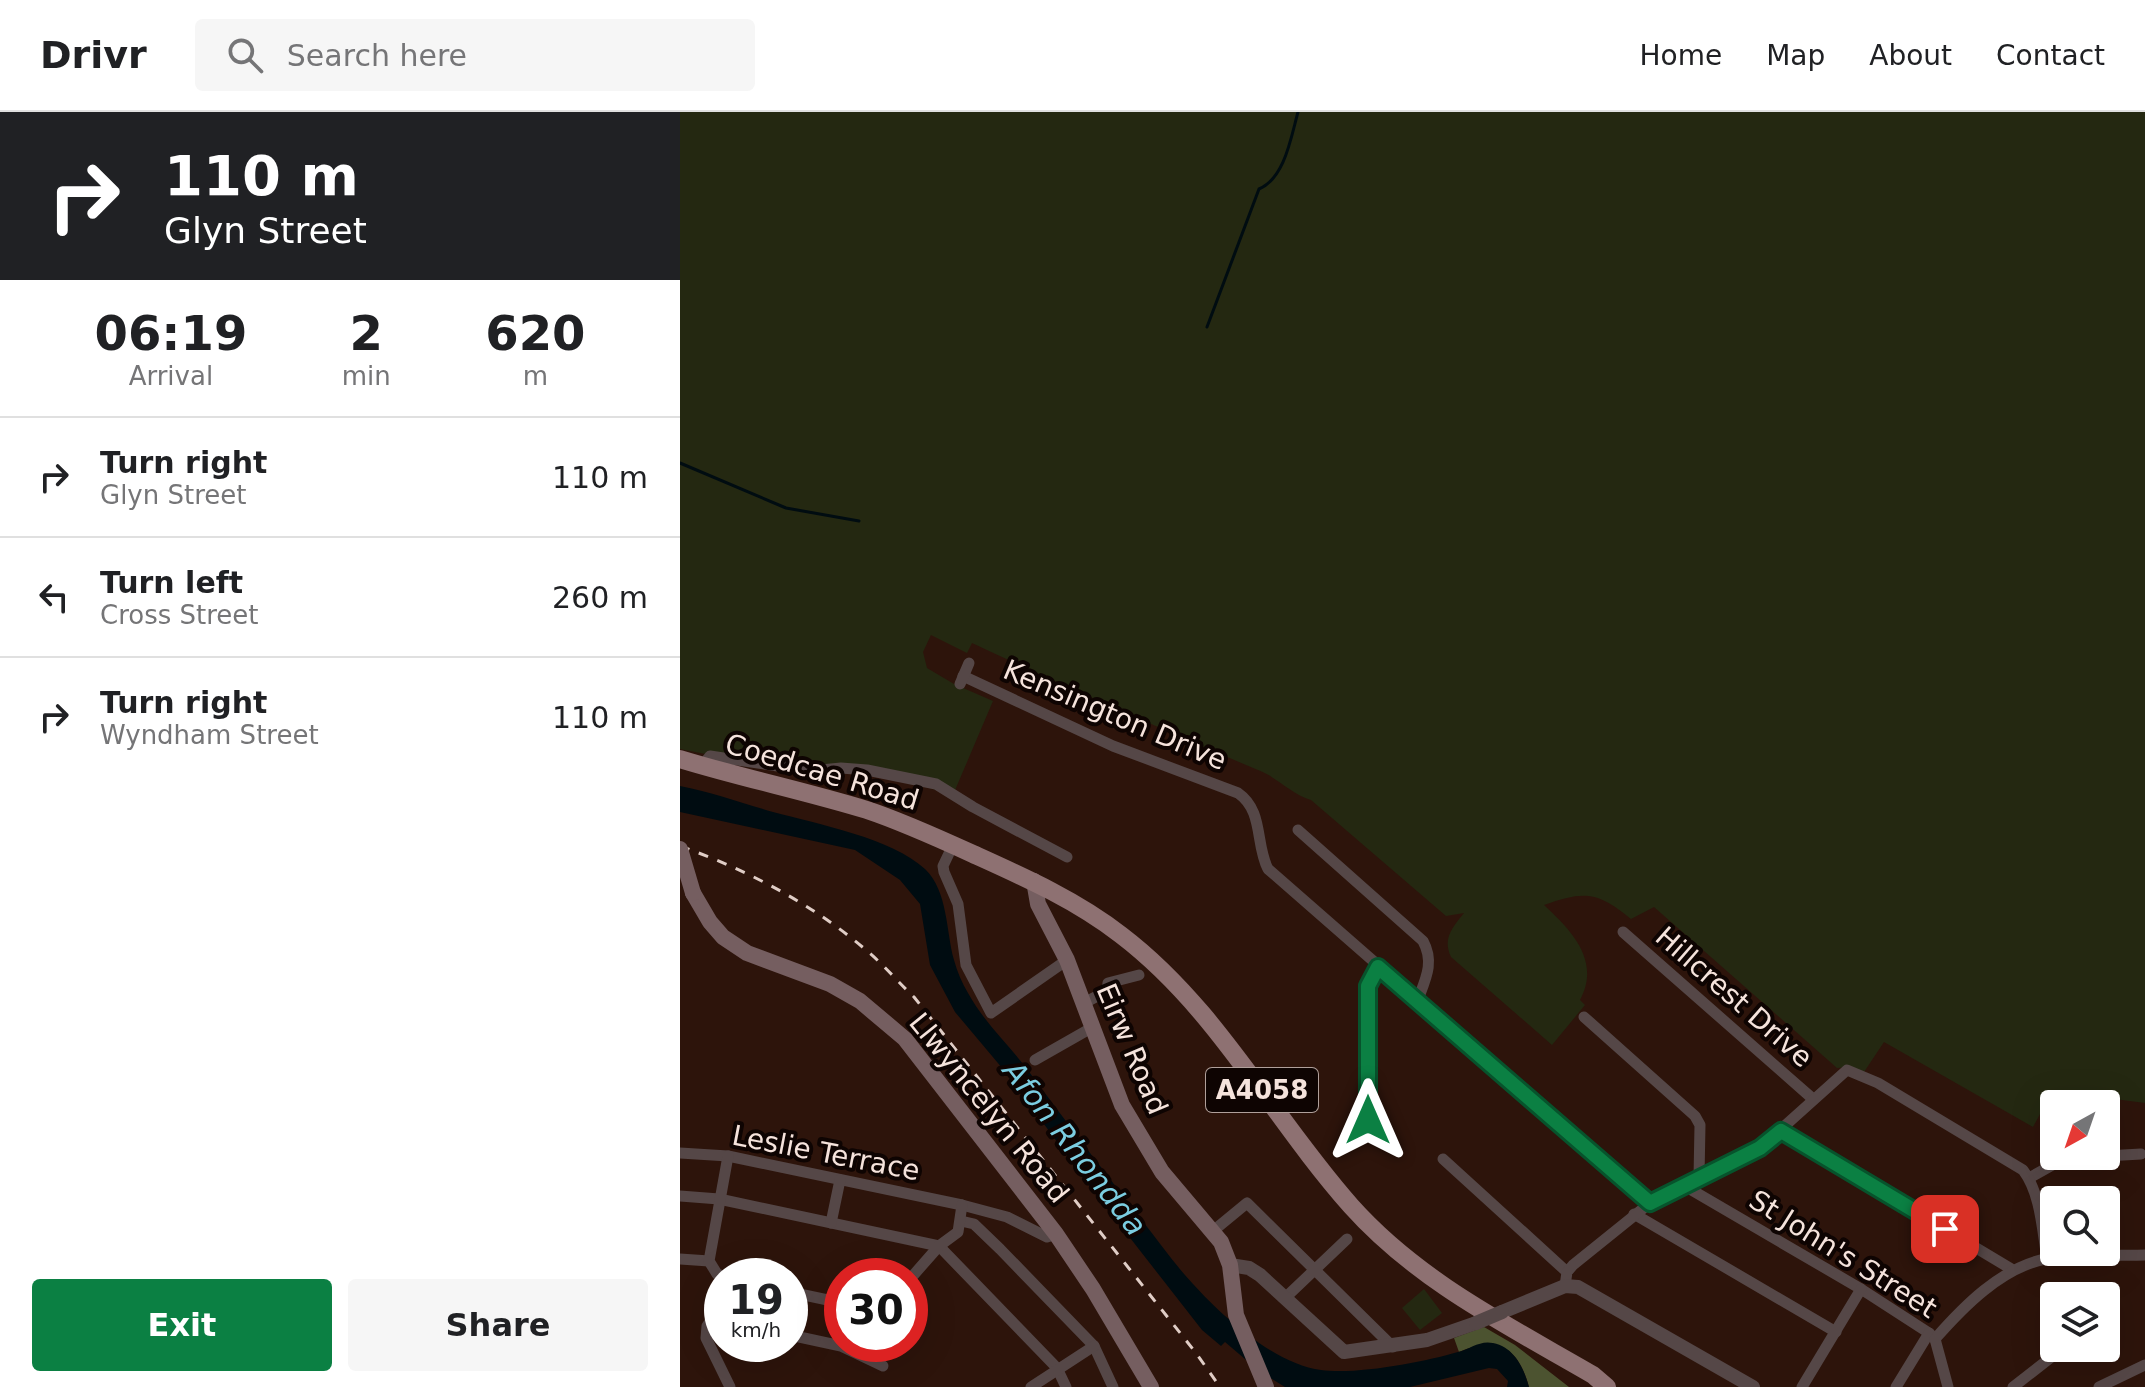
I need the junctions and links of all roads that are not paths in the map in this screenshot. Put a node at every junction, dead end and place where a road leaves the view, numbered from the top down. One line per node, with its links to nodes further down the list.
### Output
1 (969, 663): 11 (street, Kensington Drive)
2 (680, 759): 3 (main road, Coedcae Road / A4058)
3 (702, 766): 5 (main road, Coedcae Road / A4058); 7 (street)
4 (1298, 830): 13 (street)
5 (953, 845): 8 (main road, Coedcae Road / A4058); 10 (street)
6 (680, 849): 40 (main road, Llwyncelyn Road, bridge)
7 (1067, 857)
8 (1034, 881): 10 (main road, Eirw Road); 72 (main road, A4058)
9 (1623, 932): 18 (street, Hillcrest Drive)
10 (1067, 960): 14 (main road, Eirw Road)
11 (1378, 967): 13 (street); 19 (street)
12 (1139, 975): 14 (street)
13 (1417, 1002): 33 (street)
14 (1084, 1003): 16 (main road, Eirw Road)
15 (1584, 1017): 27 (street)
16 (1093, 1027): 17 (street); 39 (main road, Eirw Road)
17 (1035, 1060)
18 (1813, 1099): 20 (street); 28 (street)
19 (1368, 1120)
20 (1781, 1131): 27 (street); 52 (street)
21 (680, 1153): 24 (street, Leslie Terrace)
22 (2141, 1154): 23 (street)
23 (2120, 1155)
24 (728, 1156): 29 (street, Leslie Terrace); 32 (street)
25 (1443, 1159): 53 (street)
26 (2043, 1170): 28 (street)
27 (1699, 1177): 30 (street)
28 (2029, 1178): 36 (street)
29 (840, 1180): 34 (street, Leslie Terrace); 38 (street)
30 (1683, 1185): 33 (street); 54 (street, St John's Street)
31 (680, 1196): 32 (street)
32 (719, 1199): 38 (street); 45 (street)
33 (1650, 1203): 35 (street)
34 (962, 1205): 37 (street); 40 (street, Leslie Terrace)
35 (1634, 1214): 53 (street); 56 (street)
36 (2040, 1218)
37 (961, 1221): 42 (street); 58 (street)
38 (831, 1223): 42 (street)
39 (1213, 1231): 50 (main road, Eirw Road); 51 (street)
40 (1056, 1234): 71 (main road, Llwyncelyn Road)
41 (1347, 1239): 51 (street)
42 (939, 1246): 47 (street); 65 (street)
43 (2145, 1255): 44 (street)
44 (2120, 1256)
45 (709, 1258)
46 (680, 1259): 49 (street)
47 (928, 1259)
48 (2040, 1260): 52 (street)
49 (704, 1261)
50 (1230, 1265): 55 (street); 66 (main road, Eirw Road)
51 (1314, 1269): 55 (street); 59 (street)
52 (2013, 1270): 57 (street)
53 (1566, 1279): 59 (street, bridge); 73 (street)
54 (1861, 1289): 56 (street); 57 (street, St John's Street)
55 (1285, 1298): 59 (street)
56 (1836, 1332): 74 (street)
57 (1932, 1336): 75 (street); 76 (street)
58 (1094, 1346): 65 (street); 70 (street)
59 (1393, 1347)
60 (718, 1362): 67 (street)
61 (875, 1362): 64 (street)
62 (2045, 1362): 77 (street)
63 (2145, 1365): 78 (street)
64 (883, 1366)
65 (1057, 1368): 68 (street); 69 (street)
66 (1264, 1383)
67 (730, 1387)
68 (1031, 1387)
69 (1066, 1387)
70 (1113, 1387)
71 (1151, 1387)
72 (1607, 1387)
73 (1753, 1387)
74 (1802, 1387)
75 (1896, 1387)
76 (1948, 1387)
77 (2013, 1387)
78 (2099, 1387)

